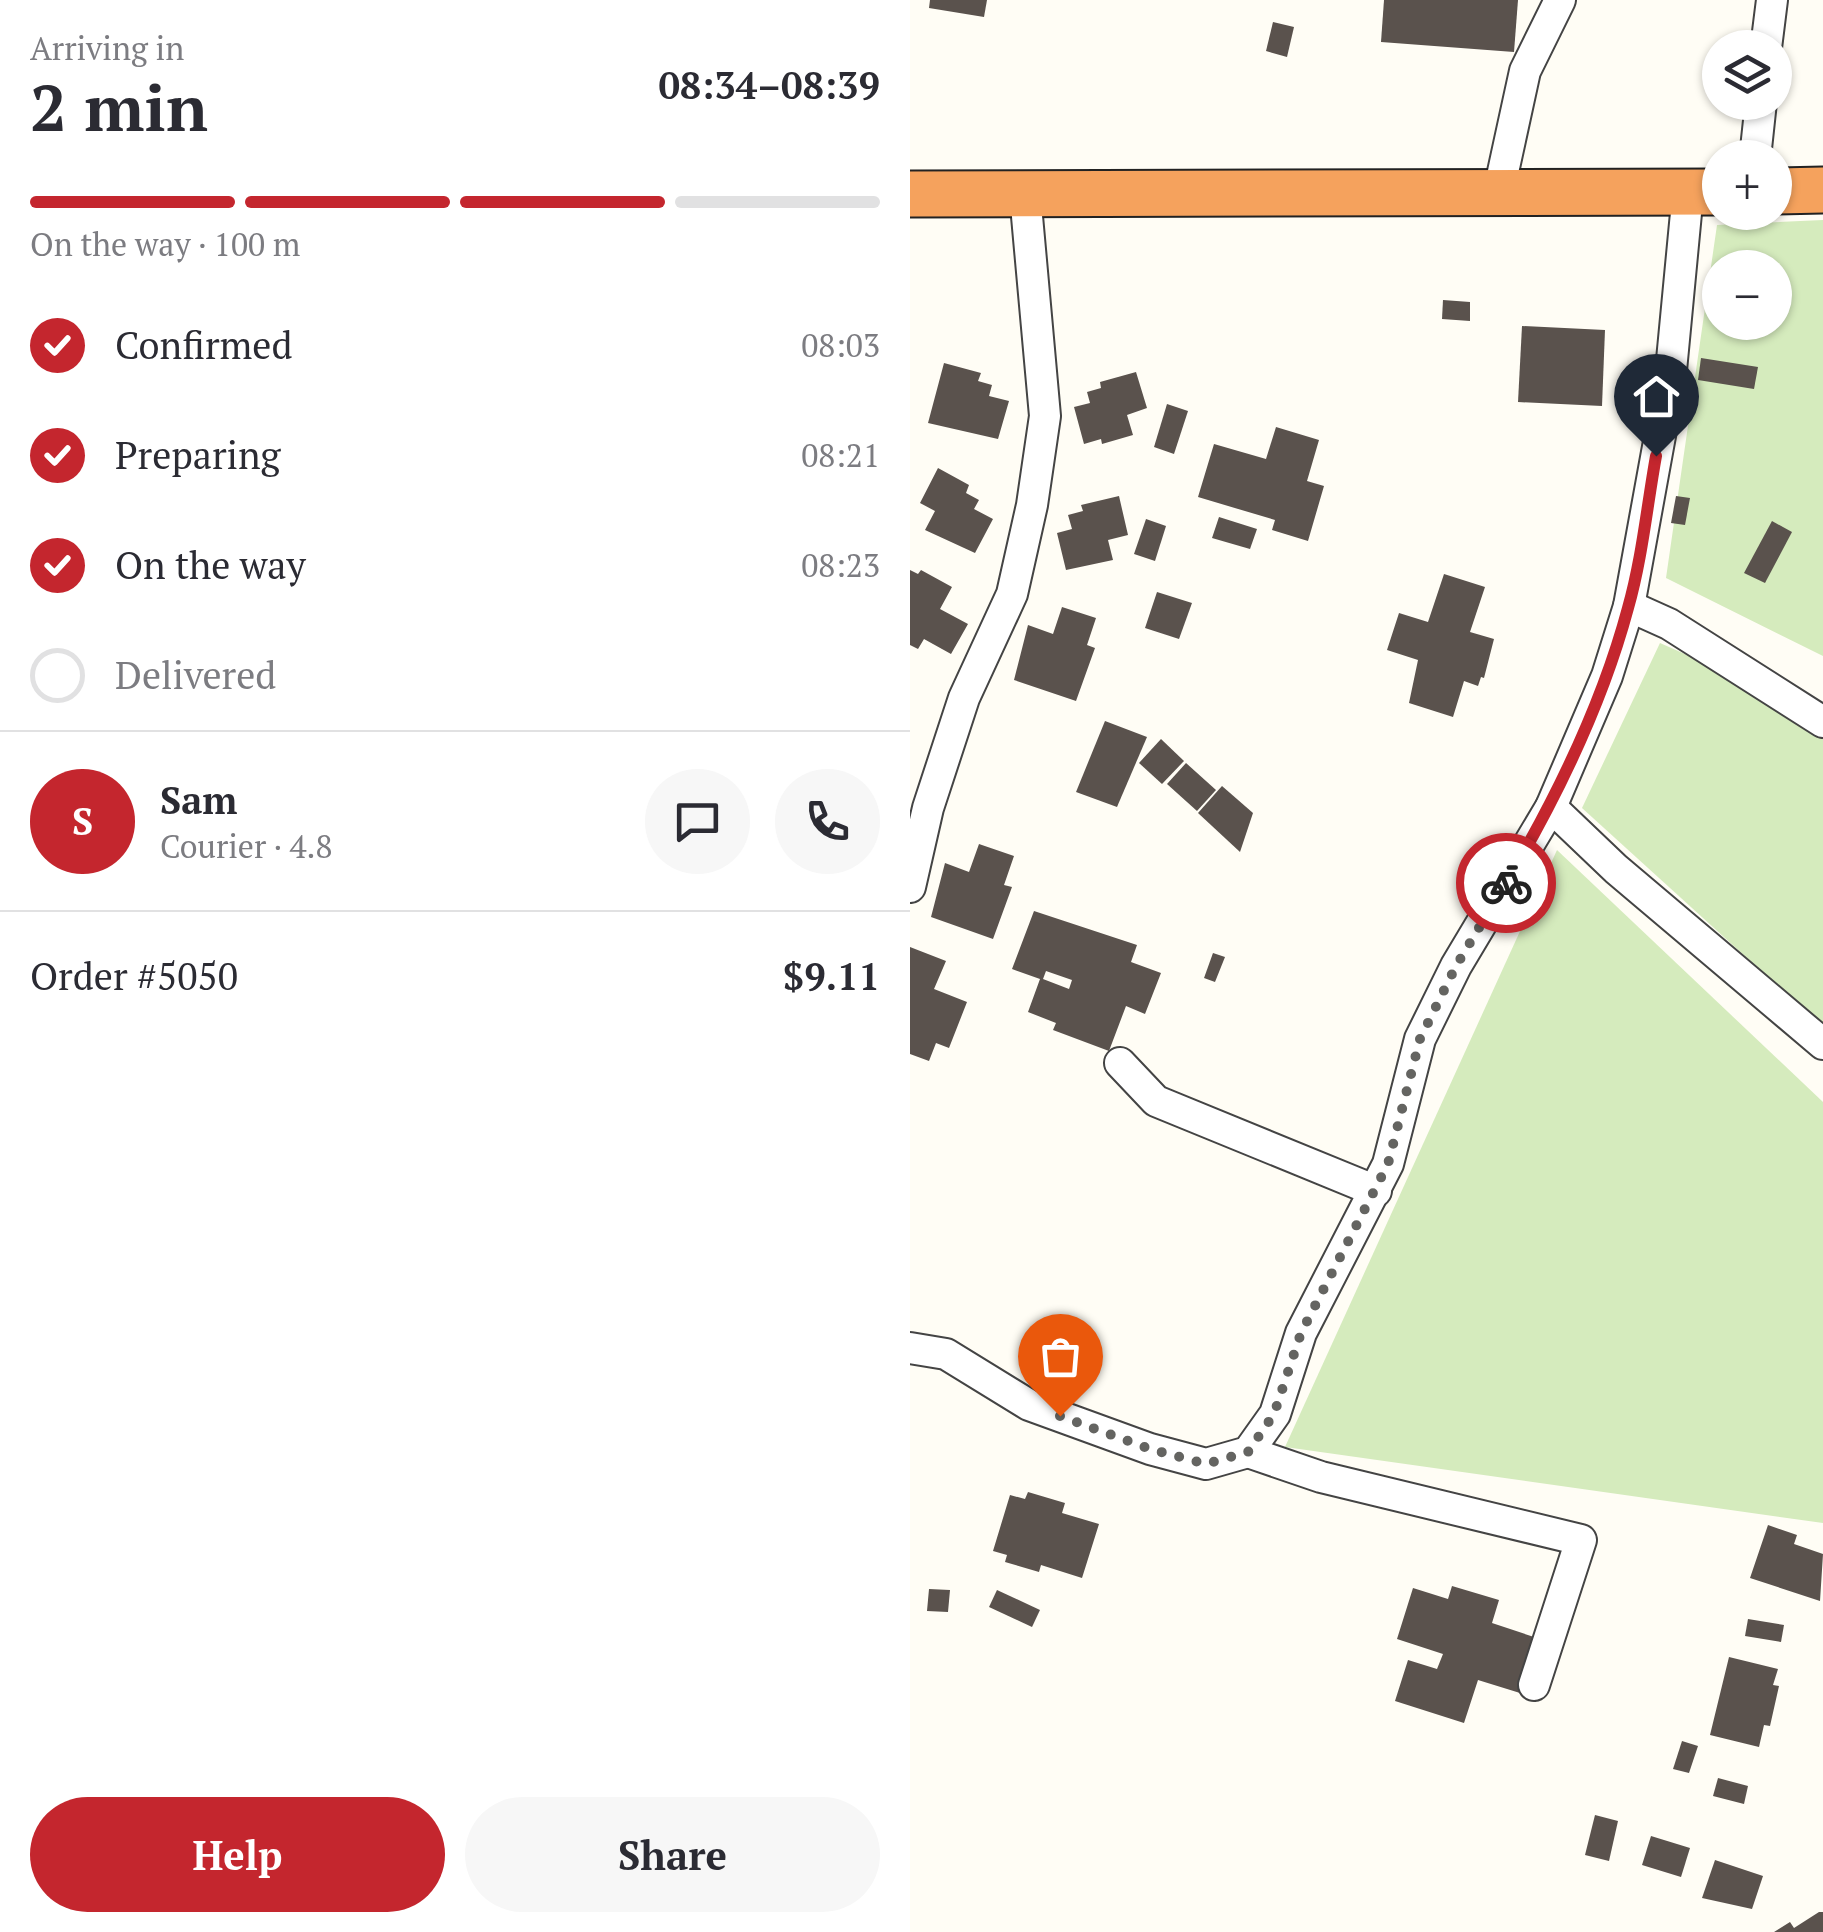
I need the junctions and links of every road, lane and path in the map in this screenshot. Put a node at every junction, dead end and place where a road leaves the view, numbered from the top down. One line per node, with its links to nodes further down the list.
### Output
1 (1560, 0): 9 (street)
2 (1772, 0): 3 (street)
3 (1768, 30)
4 (1792, 190): 5 (highway)
5 (1823, 190)
6 (1702, 192): 9 (highway)
7 (910, 194): 8 (highway)
8 (1025, 194): 9 (highway); 14 (street)
9 (1498, 194)
10 (1702, 203): 11 (street)
11 (1629, 606): 12 (street); 13 (street)
12 (1823, 722)
13 (1551, 807): 15 (street); 17 (street)
14 (910, 887)
15 (1823, 1044)
16 (1120, 1062): 17 (street)
17 (1376, 1191): 19 (street)
18 (910, 1348): 19 (street)
19 (1248, 1452): 20 (street)
20 (1534, 1685)

